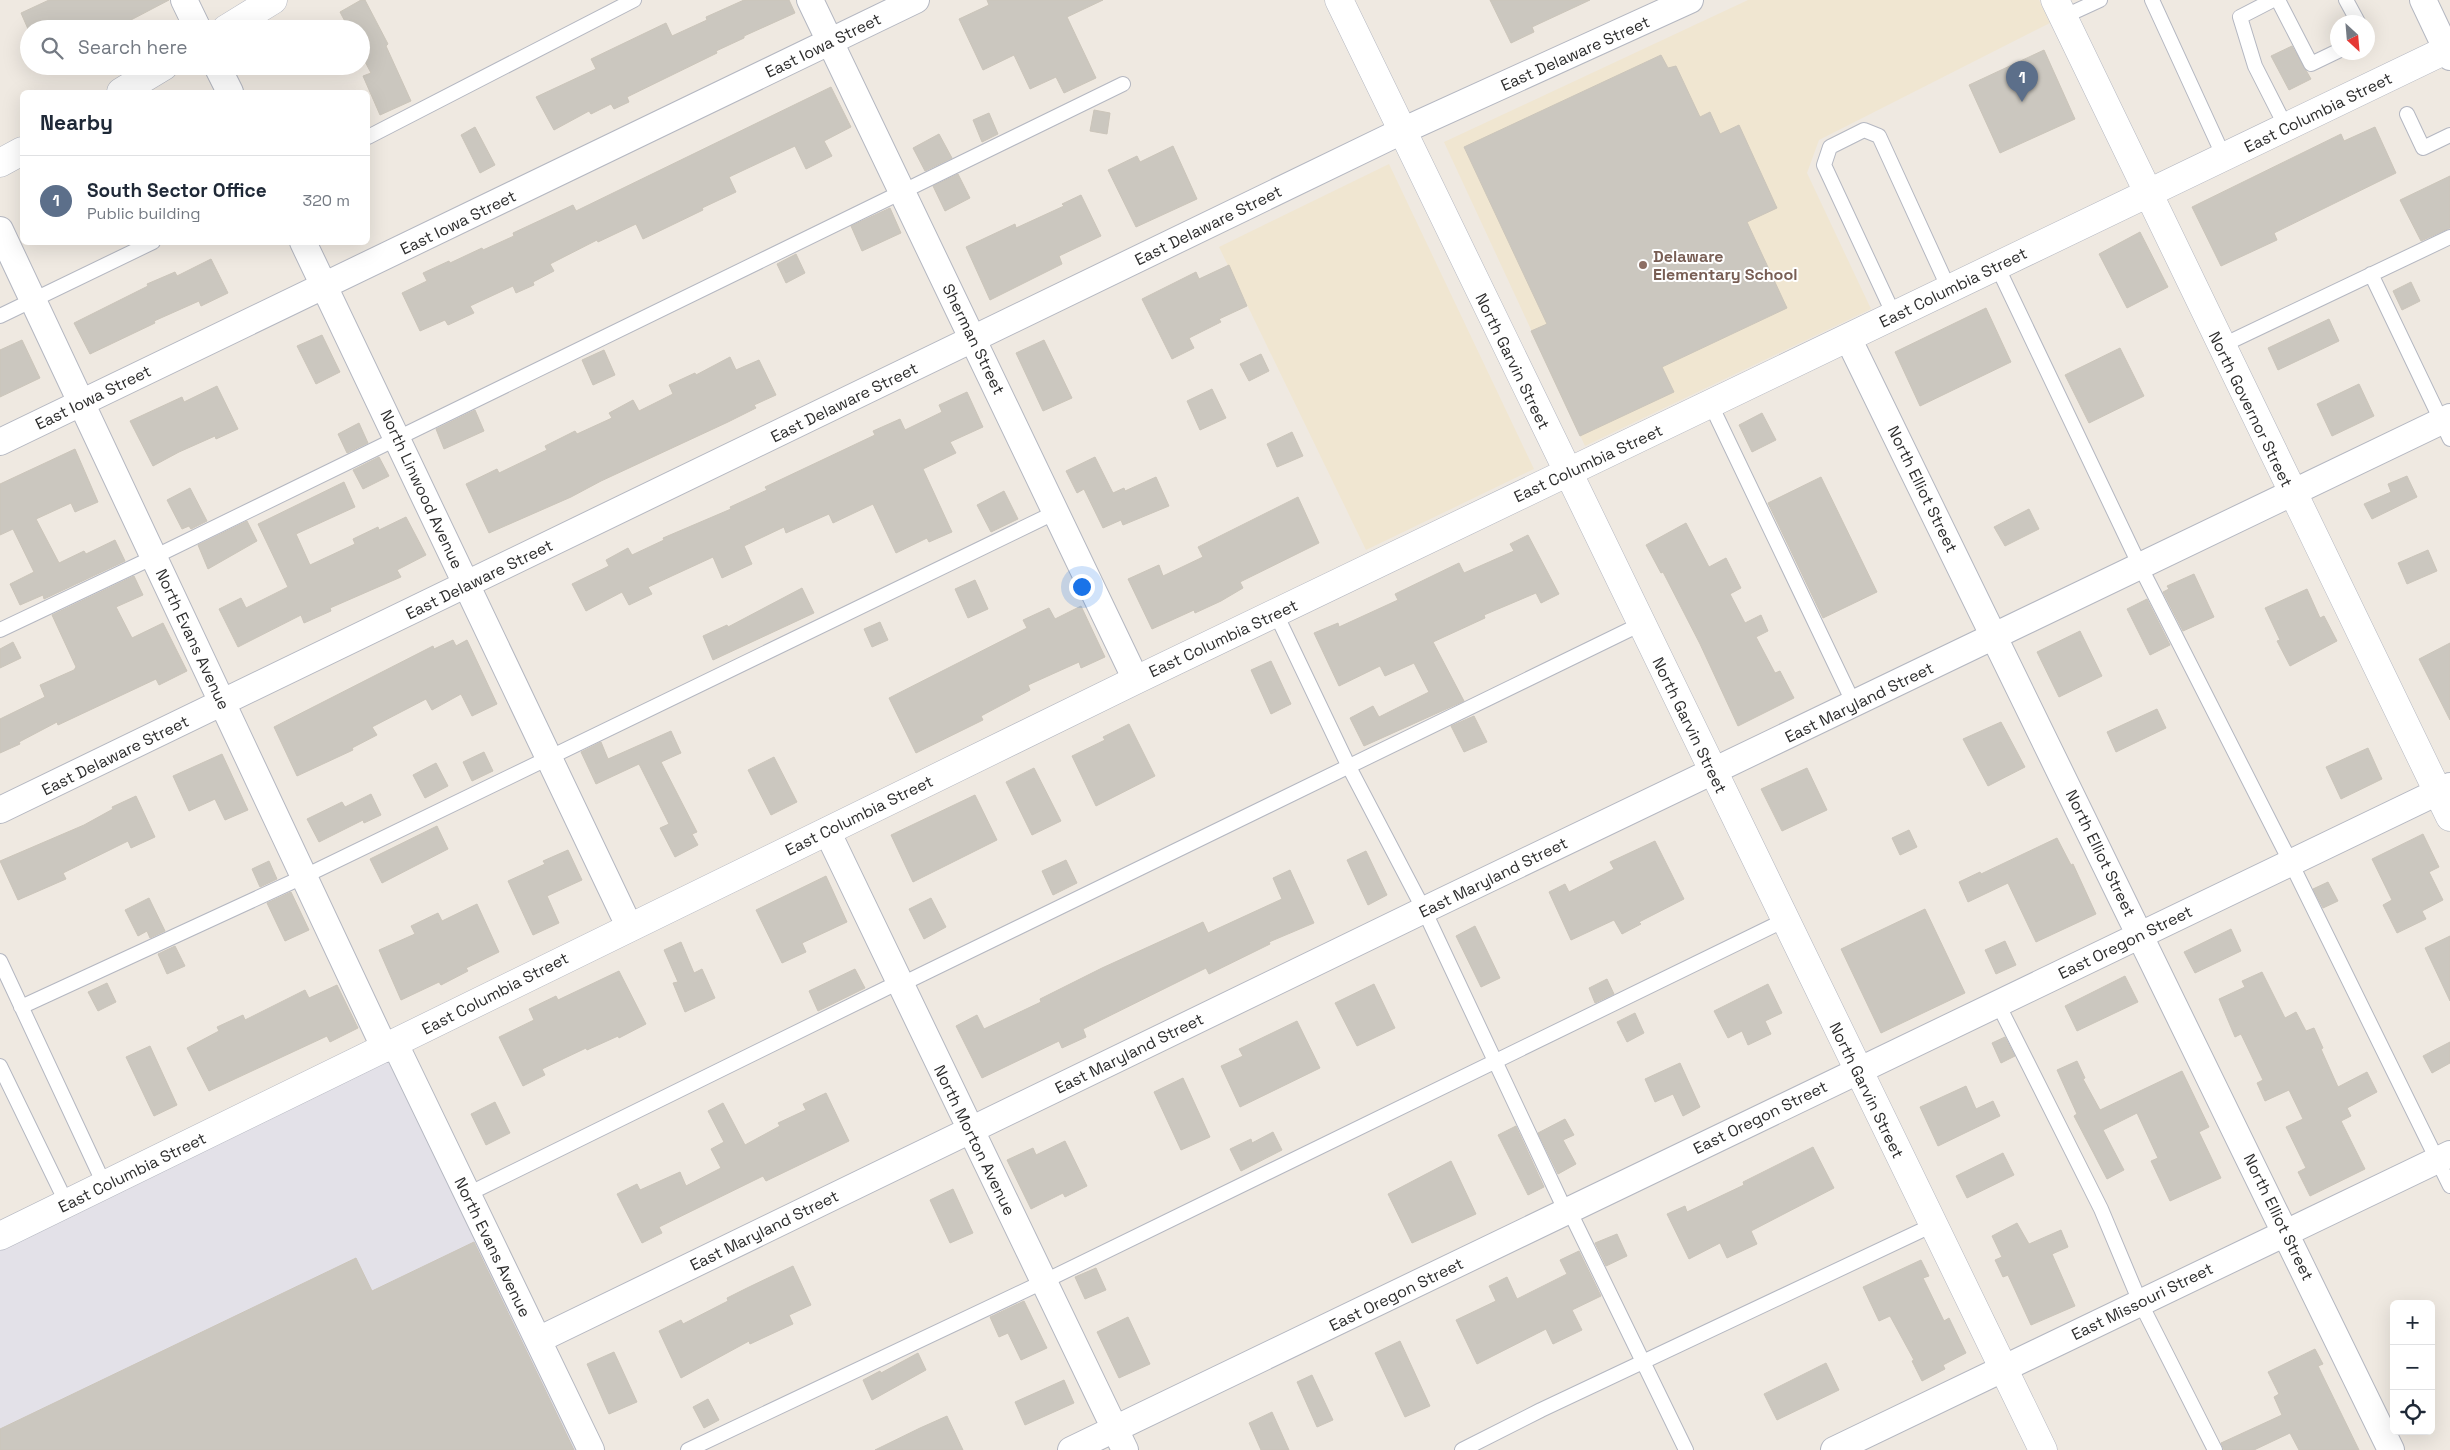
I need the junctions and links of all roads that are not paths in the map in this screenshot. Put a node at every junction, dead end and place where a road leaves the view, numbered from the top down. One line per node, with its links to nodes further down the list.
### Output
1 (184, 0): 16 (street)
2 (273, 0): 17 (main road)
3 (634, 0): 30 (lane)
4 (810, 0): 18 (street, Sherman Street)
5 (916, 0): 18 (street, East Iowa Street)
6 (1339, 0): 28 (main road, North Garvin Street)
7 (1690, 0): 28 (street, East Delaware Street)
8 (2100, 0): 14 (lane)
9 (2152, 0): 32 (lane)
10 (2273, 0): 27 (lane)
11 (2278, 0): 20 (lane)
12 (2346, 0): 15 (lane)
13 (2423, 0): 19 (street)
14 (2059, 9): 35 (main road, North Governor Street)
15 (2354, 15)
16 (194, 20)
17 (241, 20)
18 (830, 41): 34 (street, Sherman Street); 42 (street, East Iowa Street)
19 (2449, 51): 27 (main road, East Columbia Street)
20 (2330, 55)
21 (149, 75): 24 (main road)
22 (222, 75): 25 (street)
23 (1123, 84): 34 (lane)
24 (124, 90)
25 (229, 90)
26 (2407, 114): 29 (lane)
27 (2286, 127): 32 (main road, East Columbia Street)
28 (1402, 131): 48 (street, East Delaware Street); 55 (main road, North Garvin Street)
29 (2450, 135)
30 (370, 136)
31 (20, 152): 33 (main road)
32 (2224, 157): 35 (main road, East Columbia Street)
33 (0, 163)
34 (903, 192): 48 (street, Sherman Street); 53 (lane)
35 (2147, 194): 40 (main road, East Columbia Street); 49 (main road, North Governor Street)
36 (0, 230): 44 (street, North Evans Avenue)
37 (2450, 237): 41 (lane)
38 (147, 245): 44 (lane)
39 (305, 245): 42 (street, North Linwood Avenue)
40 (1997, 266): 43 (main road, East Columbia Street); 59 (lane)
41 (2371, 274): 49 (lane); 52 (lane)
42 (324, 286): 50 (street, East Iowa Street); 53 (street, North Linwood Avenue)
43 (1949, 289): 45 (main road, East Columbia Street); 45 (lane)
44 (32, 300): 46 (lane); 50 (street, North Evans Avenue)
45 (1894, 315): 47 (main road, East Columbia Street)
46 (0, 316)
47 (1848, 338): 51 (main road, East Columbia Street); 64 (street, North Elliot Street)
48 (974, 339): 57 (street, Sherman Street); 60 (street, East Delaware Street)
49 (2220, 346): 56 (main road, North Governor Street)
50 (80, 404): 54 (street, East Iowa Street); 58 (street, North Evans Avenue)
51 (1711, 405): 55 (main road, East Columbia Street); 67 (lane)
52 (2447, 426): 56 (street, East Maryland Street)
53 (398, 438): 58 (lane); 60 (street, North Linwood Avenue)
54 (0, 442)
55 (1567, 472): 61 (main road, East Columbia Street); 62 (main road, North Garvin Street)
56 (2292, 494): 59 (street, East Maryland Street); 71 (main road, North Governor Street)
57 (1056, 512): 65 (street, Sherman Street); 68 (lane)
58 (154, 557): 63 (lane); 66 (street, North Evans Avenue)
59 (2140, 566): 64 (street, East Maryland Street); 75 (lane)
60 (467, 584): 66 (street, East Delaware Street); 68 (street, North Linwood Avenue)
61 (1276, 614): 65 (main road, East Columbia Street); 69 (lane)
62 (1641, 624): 69 (lane); 70 (main road, North Garvin Street)
63 (0, 630)
64 (1995, 636): 67 (street, East Maryland Street); 80 (street, North Elliot Street)
65 (1136, 680): 74 (main road, East Columbia Street)
66 (223, 704): 72 (street, East Delaware Street); 76 (street, North Evans Avenue)
67 (1854, 704): 70 (street, East Maryland Street)
68 (550, 758): 76 (lane); 79 (street, North Linwood Avenue)
69 (1350, 767): 77 (lane); 82 (lane)
70 (1713, 772): 77 (street, East Maryland Street); 78 (main road, North Garvin Street)
71 (2444, 789): 73 (main road, North Governor Street); 75 (street, East Oregon Street)
72 (0, 810)
73 (2450, 817)
74 (827, 831): 79 (main road, East Columbia Street); 82 (street, North Morton Avenue)
75 (2292, 863): 80 (street, East Oregon Street); 90 (lane)
76 (305, 876): 84 (lane); 85 (street, North Evans Avenue)
77 (1424, 910): 86 (lane); 89 (street, East Maryland Street)
78 (1785, 920): 86 (lane); 88 (main road, North Garvin Street)
79 (629, 926): 85 (main road, East Columbia Street)
80 (2141, 933): 83 (street, East Oregon Street); 97 (street, North Elliot Street)
81 (0, 961): 84 (lane)
82 (900, 984): 89 (street, North Morton Avenue); 93 (lane)
83 (1998, 1004): 88 (street, East Oregon Street); 100 (lane)
84 (21, 1007): 91 (lane)
85 (390, 1046): 91 (main road, East Columbia Street); 93 (street, North Evans Avenue)
86 (1496, 1061): 95 (lane); 99 (lane)
87 (0, 1066): 94 (lane)
88 (1858, 1070): 95 (street, East Oregon Street); 96 (main road, North Garvin Street)
89 (970, 1130): 99 (street, North Morton Avenue); 101 (street, East Maryland Street)
90 (2444, 1157): 92 (lane); 97 (street, East Missouri Street)
91 (105, 1186): 94 (main road, East Columbia Street)
92 (2450, 1186)
93 (468, 1194): 101 (street, North Evans Avenue)
94 (67, 1204): 98 (main road, East Columbia Street)
95 (1567, 1211): 102 (lane); 104 (street, East Oregon Street)
96 (1933, 1226): 102 (lane); 103 (main road, North Garvin Street)
97 (2286, 1232): 100 (street, East Missouri Street); 113 (street, North Elliot Street)
98 (0, 1236)
99 (1045, 1281): 104 (street, North Morton Avenue); 106 (lane)
100 (2140, 1302): 103 (street, East Missouri Street); 112 (lane)
101 (538, 1340): 105 (street, North Evans Avenue)
102 (1643, 1363): 108 (lane); 109 (lane)
103 (2003, 1369): 110 (street, East Missouri Street); 111 (main road, North Garvin Street)
104 (1120, 1439): 107 (street, East Oregon Street)
105 (591, 1450)
106 (688, 1450)
107 (1071, 1450)
108 (1462, 1450)
109 (1686, 1450)
110 (1834, 1450)
111 (2043, 1450)
112 (2216, 1450)
113 (2391, 1450)

